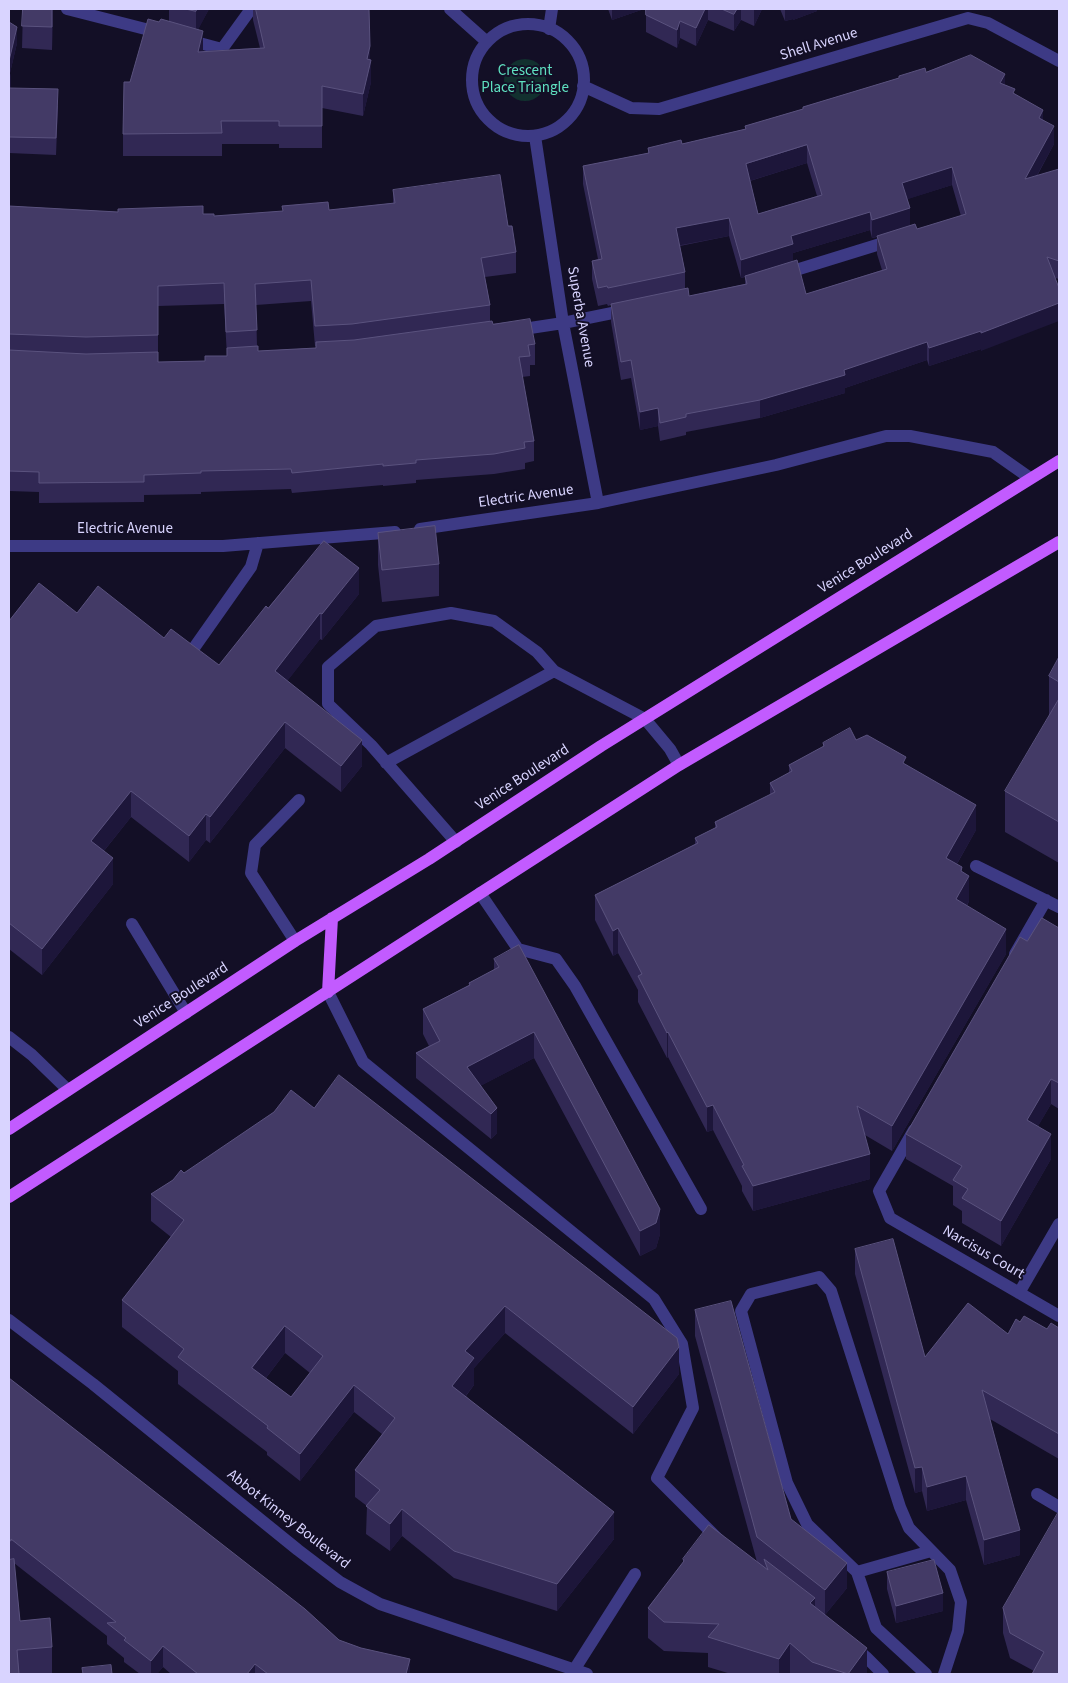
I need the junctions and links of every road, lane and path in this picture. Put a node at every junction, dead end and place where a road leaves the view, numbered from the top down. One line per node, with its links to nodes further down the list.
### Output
1 (67, 9): 2 (street)
2 (251, 9)
3 (450, 9): 6 (street)
4 (552, 9): 5 (street)
5 (549, 29): 6 (street); 8 (street)
6 (486, 42): 9 (street)
7 (1059, 61): 8 (street, Shell Avenue)
8 (584, 86): 9 (street)
9 (535, 136): 13 (street, Superba Avenue)
10 (908, 236): 11 (street)
11 (770, 278)
12 (641, 308): 13 (street)
13 (563, 323): 14 (street); 17 (street, Superba Avenue)
14 (501, 332)
15 (1059, 461): 16 (main road, Venice Boulevard)
16 (1030, 478): 17 (street, Electric Avenue); 23 (main road, Venice Boulevard)
17 (598, 503): 19 (street, Electric Avenue)
18 (1059, 542): 25 (main road)
19 (258, 543): 20 (street, Electric Avenue); 21 (street)
20 (9, 546)
21 (188, 655)
22 (554, 671): 23 (street); 24 (street); 24 (street)
23 (645, 719): 25 (street); 27 (main road, Venice Boulevard)
24 (386, 763): 27 (street)
25 (679, 765): 29 (main road)
26 (299, 800): 34 (street)
27 (456, 842): 32 (main road, Venice Boulevard)
28 (976, 866): 30 (street)
29 (480, 893): 36 (main road); 43 (street)
30 (1046, 900): 31 (street); 35 (street)
31 (1059, 907)
32 (332, 918): 34 (main road, Venice Boulevard); 36 (main road)
33 (132, 924): 37 (street)
34 (295, 941): 37 (main road, Venice Boulevard)
35 (1010, 963)
36 (328, 992): 42 (main road); 50 (street)
37 (186, 1014): 39 (main road, Venice Boulevard)
38 (9, 1038): 39 (street)
39 (68, 1090): 41 (main road, Venice Boulevard)
40 (922, 1116): 45 (street, Narcisus Court)
41 (9, 1130)
42 (9, 1197)
43 (702, 1209)
44 (1059, 1224): 45 (street)
45 (1019, 1293): 46 (street, Narcisus Court)
46 (1059, 1316)
47 (9, 1320): 55 (street, Abbot Kinney Boulevard)
48 (1037, 1494): 49 (street)
49 (1059, 1506)
50 (726, 1546)
51 (931, 1551): 52 (street); 52 (street); 59 (street)
52 (857, 1572): 58 (street)
53 (635, 1574): 55 (street)
54 (843, 1639): 57 (street)
55 (574, 1670): 56 (street, Abbot Kinney Boulevard)
56 (587, 1674)
57 (882, 1674)
58 (926, 1674)
59 (944, 1674)

